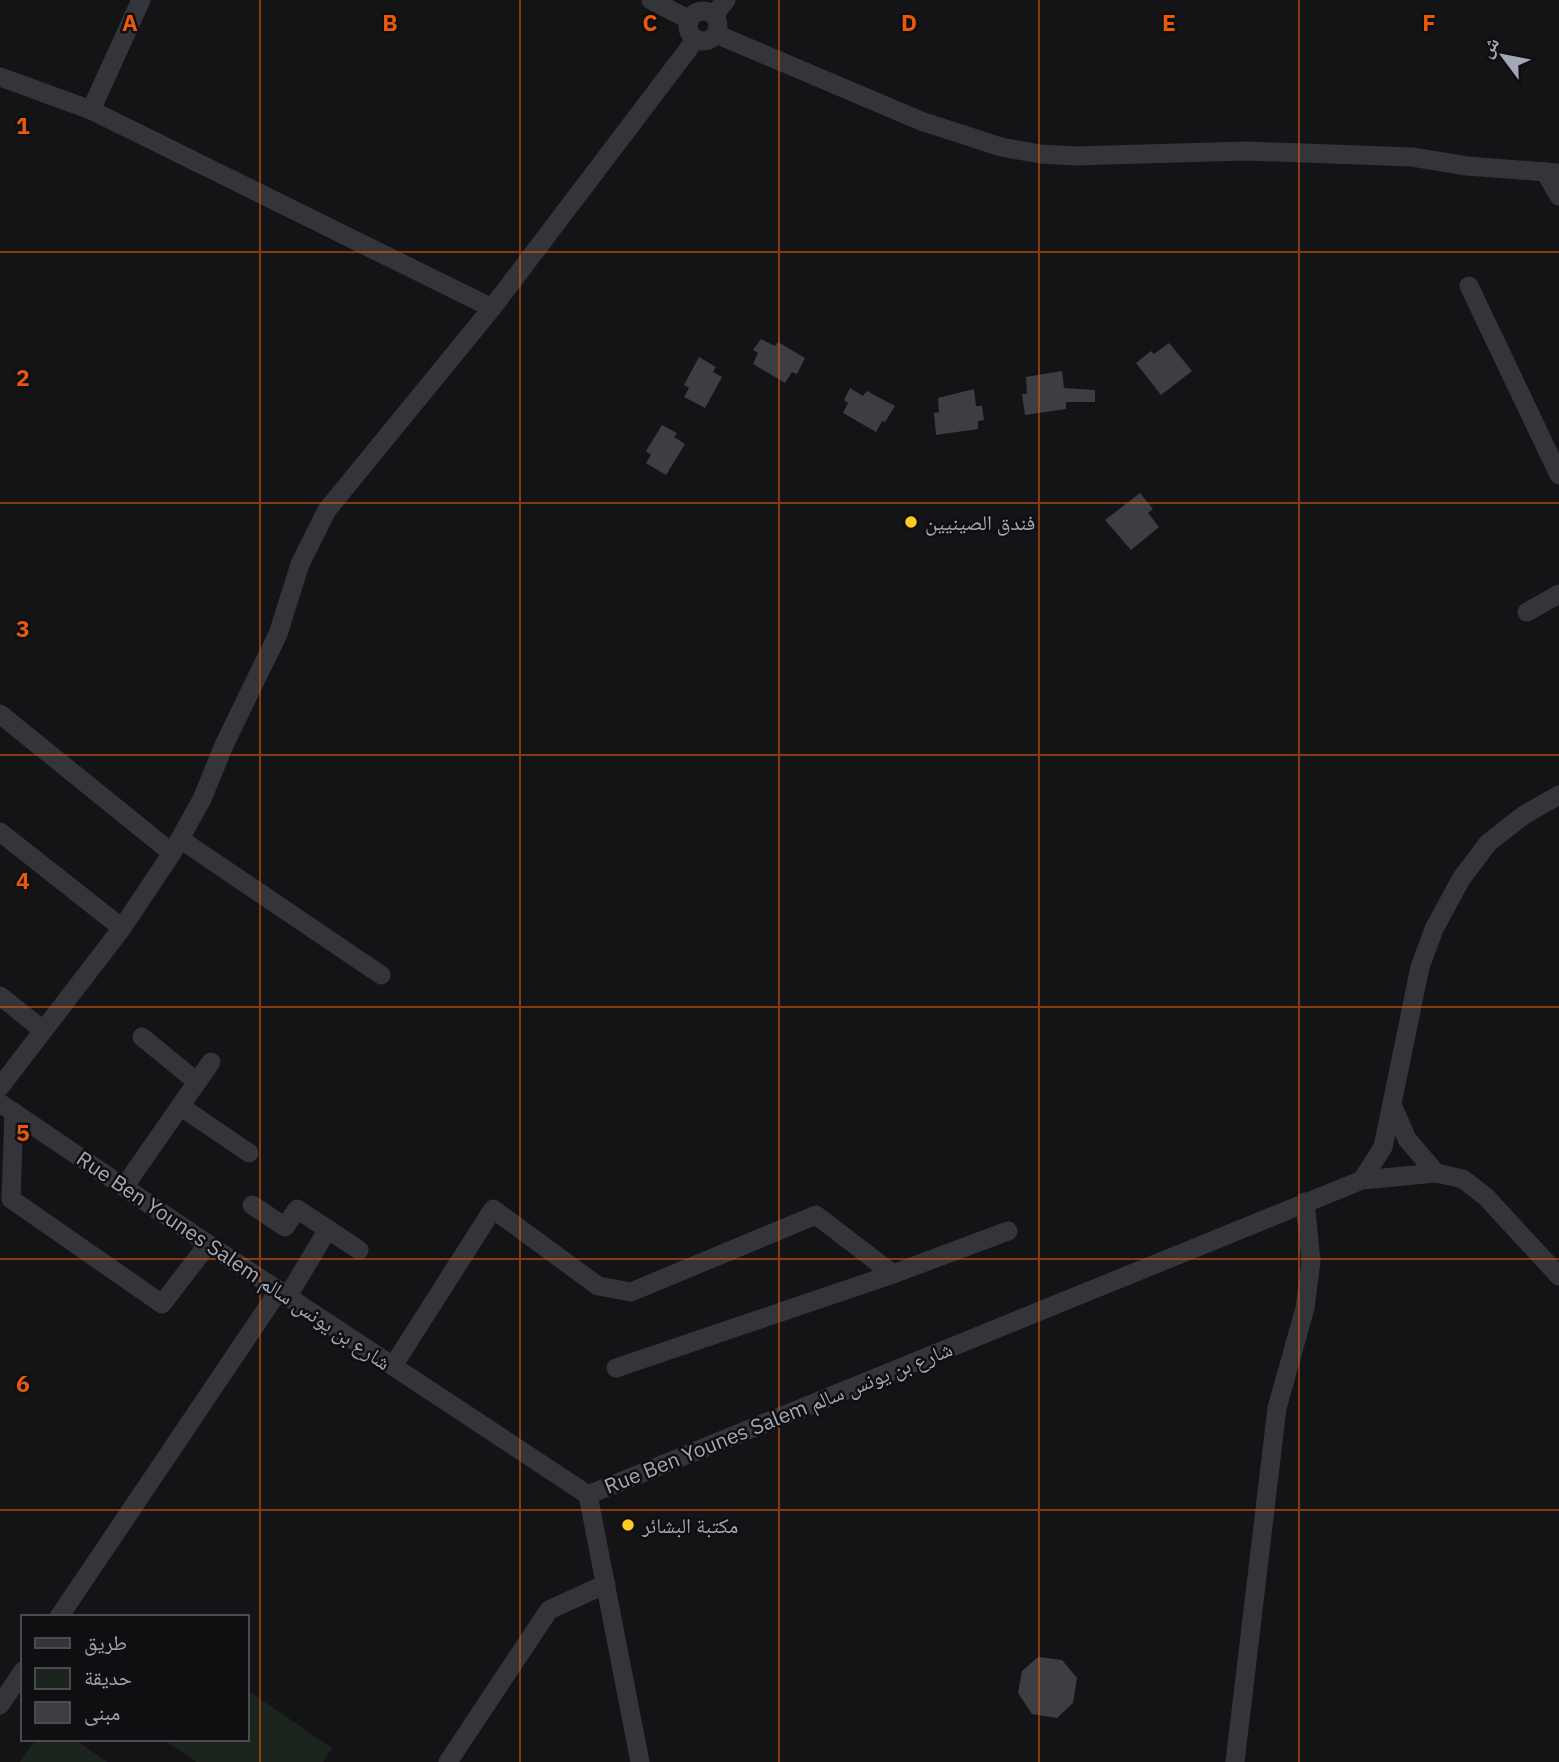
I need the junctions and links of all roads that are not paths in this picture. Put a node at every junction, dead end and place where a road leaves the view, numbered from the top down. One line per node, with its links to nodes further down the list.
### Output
1 (141, 0): 6 (street)
2 (651, 0): 4 (street)
3 (719, 16): 4 (street); 4 (street); 7 (street)
4 (693, 29): 10 (street)
5 (0, 77): 6 (street)
6 (91, 110): 10 (street)
7 (1552, 173): 8 (street)
8 (1559, 196)
9 (1469, 286): 11 (street)
10 (492, 308): 17 (street)
11 (1559, 475)
12 (1559, 594): 13 (street)
13 (1527, 612)
14 (2, 719): 17 (street)
15 (1559, 795): 27 (street)
16 (0, 832): 18 (street)
17 (176, 846): 18 (street); 19 (street)
18 (122, 928): 21 (street)
19 (381, 975)
20 (0, 996): 21 (street)
21 (43, 1030): 25 (street)
22 (142, 1037): 24 (street)
23 (211, 1062): 24 (street)
24 (197, 1082): 26 (street)
25 (0, 1087)
26 (180, 1106): 29 (street); 32 (street)
27 (1393, 1107): 30 (street); 31 (street)
28 (7, 1108): 32 (street, Rue Ben Younes Salem شارع بن يونس سالم); 37 (street)
29 (249, 1153)
30 (1436, 1173): 31 (street, Rue Ben Younes Salem شارع بن يونس سالم); 40 (street, Rue Ben Younes Salem شارع بن يونس سالم)
31 (1362, 1180): 33 (street, Rue Ben Younes Salem شارع بن يونس سالم)
32 (124, 1187): 37 (street, Rue Ben Younes Salem شارع بن يونس سالم)
33 (1305, 1202): 44 (street, Rue Ben Younes Salem شارع بن يونس سالم); 51 (street)
34 (252, 1205): 35 (street)
35 (328, 1229): 38 (street); 41 (street)
36 (1008, 1231): 39 (street)
37 (208, 1244): 41 (street, Rue Ben Younes Salem شارع بن يونس سالم)
38 (359, 1250)
39 (892, 1274): 42 (street); 43 (street)
40 (1559, 1276)
41 (284, 1293): 42 (street, Rue Ben Younes Salem شارع بن يونس سالم); 46 (street)
42 (393, 1367): 44 (street, Rue Ben Younes Salem شارع بن يونس سالم)
43 (616, 1368)
44 (588, 1495): 45 (street)
45 (606, 1584): 49 (street); 50 (street)
46 (60, 1615)
47 (21, 1674): 48 (street)
48 (0, 1705)
49 (448, 1762)
50 (640, 1762)
51 (1236, 1762)

